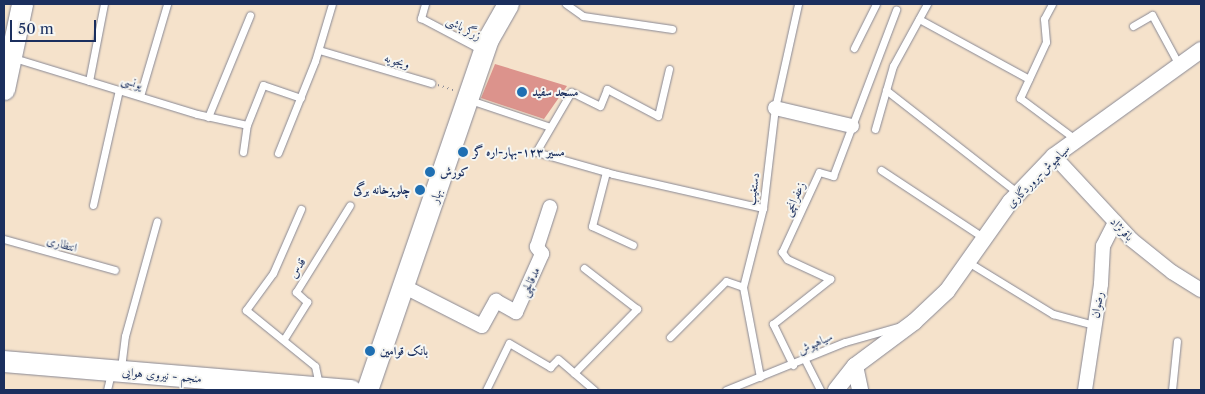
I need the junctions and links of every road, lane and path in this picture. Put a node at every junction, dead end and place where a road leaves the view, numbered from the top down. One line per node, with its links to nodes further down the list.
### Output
1 (22, 4): 21 (main road)
2 (104, 4): 25 (lane)
3 (166, 4): 30 (lane)
4 (332, 4): 18 (lane)
5 (426, 4): 20 (lane, زرگر باشی)
6 (508, 4): 20 (main road, بهار)
7 (566, 4): 16 (lane)
8 (798, 4): 33 (lane, دستغیب)
9 (876, 4): 17 (lane)
10 (927, 4): 14 (lane)
11 (1052, 4): 24 (lane)
12 (896, 10): 36 (lane, زعفرانچی)
13 (250, 15): 34 (lane)
14 (918, 19): 24 (lane); 29 (lane)
15 (1134, 26): 22 (lane)
16 (672, 29)
17 (854, 48)
18 (319, 50): 26 (lane, ویجویه); 32 (lane)
19 (1201, 50): 22 (street, سیاهپوش-پروردگاری)
20 (484, 51): 31 (main road, بهار)
21 (8, 59): 25 (lane, یونسی); 27 (main road)
22 (1180, 66): 39 (street, سیاهپوش-پروردگاری)
23 (669, 69): 37 (lane)
24 (1029, 79): 39 (lane)
25 (89, 81): 28 (lane, یونسی)
26 (432, 83): 31 (path)
27 (4, 89)
28 (119, 90): 30 (lane, یونسی); 46 (lane)
29 (886, 90): 38 (lane); 45 (lane)
30 (140, 96): 34 (lane, یونسی)
31 (469, 97): 37 (lane); 59 (main road, بهار)
32 (300, 98): 35 (lane); 41 (lane)
33 (775, 108): 36 (street); 49 (lane, دستغیب)
34 (208, 117): 35 (lane, یونسی)
35 (247, 125): 40 (lane)
36 (852, 126): 69 (lane, زعفرانچی)
37 (550, 128): 44 (lane)
38 (875, 129)
39 (1075, 139): 42 (street, سیاهپوش-پروردگاری)
40 (243, 152)
41 (278, 153)
42 (1054, 156): 45 (street, سیاهپوش-پروردگاری); 52 (street, باقرنژاد)
43 (881, 170): 53 (lane)
44 (606, 172): 49 (lane); 55 (lane)
45 (1018, 193): 53 (street, سیاهپوش-پروردگاری)
46 (93, 205)
47 (350, 205): 65 (lane, قدس)
48 (550, 207): 59 (street, مدقالچی)
49 (763, 208): 60 (lane, دستغیب)
50 (301, 209): 65 (lane)
51 (157, 221): 72 (lane)
52 (1115, 222): 61 (street, باقرنژاد); 63 (street, رضوان)
53 (984, 238): 56 (street, سیاهپوش-پروردگاری)
54 (4, 239): 58 (lane, انتظاری)
55 (632, 245)
56 (968, 262): 62 (street, سیاهپوش-پروردگاری); 63 (lane)
57 (584, 268): 71 (lane)
58 (115, 270)
59 (405, 287): 77 (main road, بهار)
60 (743, 287): 64 (lane); 73 (lane, دستغیب)
61 (1201, 290)
62 (914, 322): 67 (lane, سیاهپوش); 70 (street, سیاهپوش-پروردگاری)
63 (1094, 325): 84 (street, رضوان)
64 (670, 337)
65 (284, 340): 75 (lane)
66 (1177, 341): 85 (lane)
67 (805, 360): 69 (lane, سیاهپوش); 81 (lane)
68 (4, 362): 72 (main road, منجم - نیروی هوایی)
69 (793, 365): 73 (lane, سیاهپوش)
70 (855, 366): 82 (street, سیاهپوش-پروردگاری); 83 (street)
71 (574, 373): 78 (lane); 79 (lane)
72 (113, 377): 74 (main road, منجم - نیروی هوایی)
73 (760, 377): 80 (lane, سیاهپوش)
74 (266, 387): 75 (main road, منجم - نیروی هوایی)
75 (319, 388): 76 (main road, منجم - نیروی هوایی)
76 (351, 390)
77 (367, 390)
78 (486, 390)
79 (594, 390)
80 (726, 390)
81 (820, 390)
82 (836, 390)
83 (860, 390)
84 (1085, 390)
85 (1172, 390)

